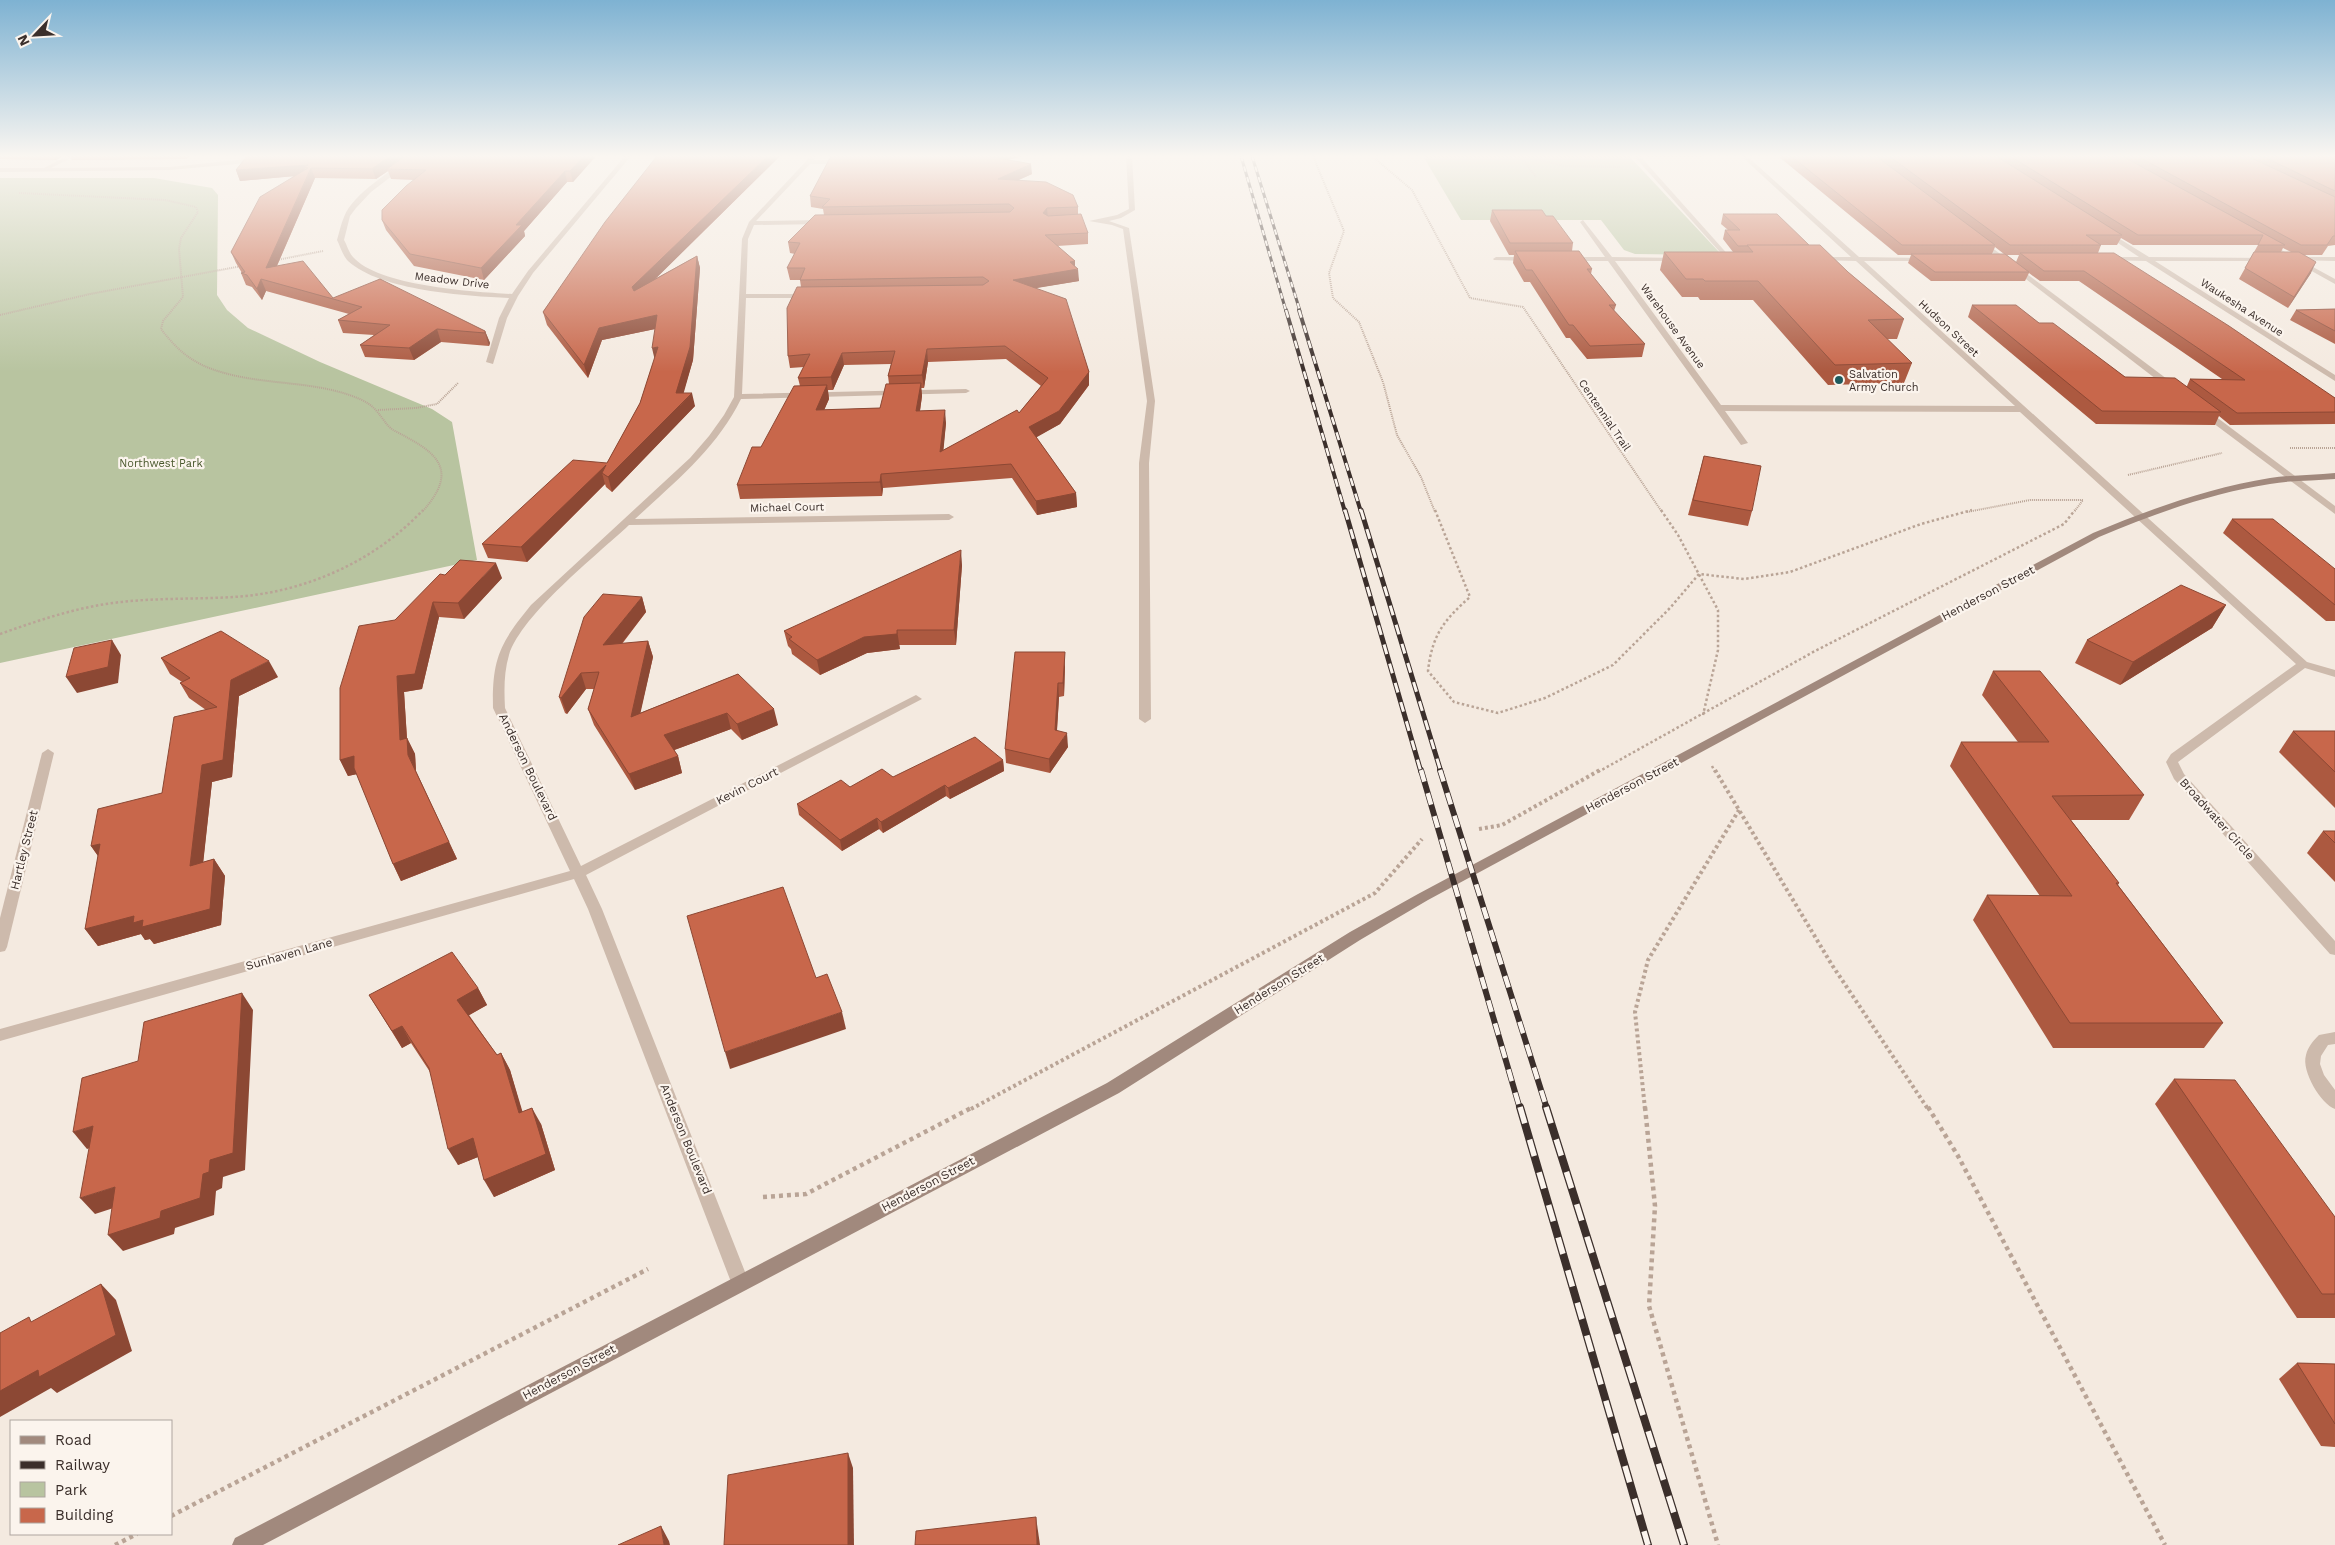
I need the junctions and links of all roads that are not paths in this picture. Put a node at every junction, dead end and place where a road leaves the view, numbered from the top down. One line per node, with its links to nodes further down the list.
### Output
1 (343, 228): 30 (street, Meadow Drive)
2 (567, 228): 30 (street)
3 (749, 228): 31 (street, Anderson Boulevard)
4 (1126, 228): 51 (street)
5 (1587, 228): 14 (street, Warehouse Avenue)
6 (1701, 228): 17 (street)
7 (1823, 228): 20 (street, Hudson Street)
8 (2100, 228): 26 (street, Waukesha Avenue)
9 (1973, 236): 23 (street)
10 (2261, 241): 27 (street)
11 (1496, 259): 12 (street)
12 (1534, 259)
13 (1562, 259): 14 (street)
14 (1610, 259): 15 (street); 38 (street, Warehouse Avenue)
15 (1690, 259)
16 (1719, 259): 17 (street)
17 (1729, 259): 18 (street)
18 (1739, 259)
19 (1808, 259): 20 (street)
20 (1857, 259): 21 (street); 40 (street, Hudson Street)
21 (1935, 259)
22 (1993, 259): 23 (street)
23 (2003, 259): 24 (street); 35 (street)
24 (2013, 259)
25 (2101, 259): 26 (street)
26 (2150, 259): 27 (street); 34 (street, Waukesha Avenue)
27 (2295, 260): 28 (street); 29 (street)
28 (2335, 260)
29 (2335, 282)
30 (514, 296): 33 (street)
31 (744, 296): 32 (street); 37 (street, Anderson Boulevard)
32 (821, 296)
33 (490, 362)
34 (2335, 379)
35 (2176, 390)
36 (966, 391): 37 (street)
37 (738, 397): 47 (street, Anderson Boulevard)
38 (1718, 408): 40 (street); 41 (street, Warehouse Avenue)
39 (2199, 408): 43 (street)
40 (2020, 409): 45 (street, Hudson Street)
41 (1744, 444)
42 (2335, 476): 43 (main road, Henderson Street)
43 (2293, 480): 44 (street); 45 (main road, Henderson Street)
44 (2335, 511)
45 (2140, 516): 48 (street); 59 (main road, Henderson Street)
46 (949, 517): 47 (street, Michael Court)
47 (625, 522): 53 (street, Anderson Boulevard)
48 (2303, 664): 49 (street); 55 (street, Broadwater Circle)
49 (2335, 674)
50 (916, 699): 53 (street, Kevin Court)
51 (1145, 719)
52 (48, 753): 54 (street, Hartley Street)
53 (579, 873): 56 (street, Sunhaven Lane); 59 (street, Anderson Boulevard)
54 (0, 947)
55 (2335, 950)
56 (0, 1035)
57 (2335, 1038): 58 (street)
58 (2335, 1102)
59 (740, 1282): 60 (main road, Henderson Street)
60 (242, 1545)

